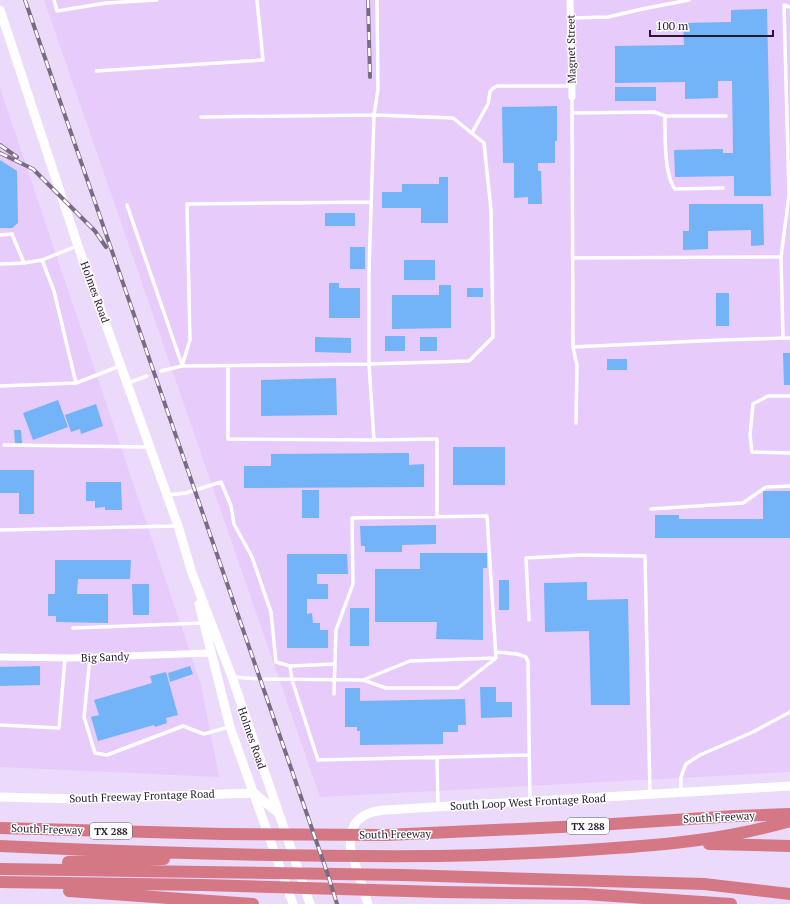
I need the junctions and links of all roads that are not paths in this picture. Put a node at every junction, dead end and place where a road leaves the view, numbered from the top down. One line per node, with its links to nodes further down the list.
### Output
1 (54, 0): 2 (lane)
2 (157, 0)
3 (257, 0): 10 (lane)
4 (377, 0): 15 (lane)
5 (570, 0): 9 (street, Magnet Street)
6 (689, 0): 9 (lane)
7 (790, 7): 13 (lane)
8 (0, 10): 24 (main road, Holmes Road)
9 (571, 18): 11 (street, Magnet Street)
10 (96, 71)
11 (572, 86): 12 (street, Magnet Street); 19 (lane)
12 (572, 97): 14 (lane)
13 (788, 108): 25 (lane)
14 (572, 113): 16 (lane); 26 (lane)
15 (374, 114): 18 (lane); 19 (lane); 21 (lane)
16 (665, 116): 17 (lane); 20 (lane)
17 (726, 116)
18 (201, 117)
19 (472, 133): 33 (lane)
20 (723, 188)
21 (371, 202): 33 (lane); 35 (lane)
22 (128, 205): 35 (lane)
23 (0, 234): 28 (lane)
24 (78, 246): 27 (lane); 34 (main road, Holmes Road)
25 (781, 257): 26 (lane); 30 (lane)
26 (573, 258): 32 (lane)
27 (42, 260): 28 (lane); 39 (lane)
28 (24, 263): 29 (lane)
29 (0, 264)
30 (783, 338): 31 (lane); 32 (lane)
31 (790, 338)
32 (573, 347): 43 (lane)
33 (369, 364): 36 (lane); 44 (lane)
34 (121, 366): 39 (lane); 40 (main road, Holmes Road)
35 (182, 366): 36 (lane); 37 (lane)
36 (228, 366): 44 (lane)
37 (161, 371)
38 (148, 376): 40 (lane)
39 (76, 383): 41 (lane)
40 (127, 383): 46 (main road, Holmes Road)
41 (0, 386)
42 (790, 396): 47 (lane)
43 (576, 423)
44 (374, 440): 51 (lane)
45 (4, 445): 46 (lane)
46 (150, 447): 49 (main road, Holmes Road)
47 (790, 453)
48 (790, 486): 50 (lane)
49 (167, 495): 52 (main road, Holmes Road); 65 (lane)
50 (651, 509)
51 (437, 517): 58 (lane); 64 (lane)
52 (178, 526): 53 (lane); 54 (main road, Holmes Road)
53 (0, 530)
54 (192, 573): 56 (main road, Holmes Road); 66 (main road, Holmes Road)
55 (528, 620): 79 (lane)
56 (203, 623): 57 (lane); 59 (main road, Holmes Road)
57 (73, 628)
58 (496, 652): 63 (lane); 74 (lane)
59 (211, 653): 61 (street, Big Sandy); 73 (main road, Holmes Road)
60 (0, 657): 62 (street, Big Sandy)
61 (90, 657): 62 (street, Big Sandy); 73 (lane)
62 (65, 658): 72 (lane)
63 (496, 658): 69 (lane); 69 (lane)
64 (335, 664): 65 (lane); 68 (lane)
65 (290, 666): 67 (lane)
66 (232, 677): 67 (lane); 83 (main road, Holmes Road)
67 (292, 680): 68 (lane); 75 (lane)
68 (335, 680): 69 (lane); 70 (lane)
69 (363, 680)
70 (334, 694)
71 (790, 712): 78 (lane)
72 (0, 725)
73 (230, 727): 77 (main road, Holmes Road)
74 (529, 755): 75 (lane); 81 (lane)
75 (437, 758): 82 (lane)
76 (790, 786): 78 (main road, South Loop West Frontage Road)
77 (254, 793): 80 (main road, South Freeway Frontage Road); 83 (main road); 97 (main road, Holmes Road)
78 (681, 793): 79 (main road, South Loop West Frontage Road)
79 (650, 795): 81 (main road, South Loop West Frontage Road)
80 (0, 797)
81 (530, 802): 82 (main road, South Loop West Frontage Road)
82 (438, 808): 99 (main road, South Loop West Frontage Road)
83 (277, 812): 98 (main road, Holmes Road)
84 (790, 814): 86 (highway, South Freeway / TX 288)
85 (790, 821): 87 (highway)
86 (0, 828)
87 (681, 843): 89 (highway); 90 (highway)
88 (0, 846): 90 (highway)
89 (790, 846)
90 (229, 854): 91 (highway)
91 (0, 863)
92 (0, 869): 95 (highway)
93 (0, 882): 100 (highway)
94 (0, 889): 96 (highway)
95 (790, 894)
96 (253, 904)
97 (293, 904)
98 (310, 904)
99 (368, 904)
100 (731, 904)

